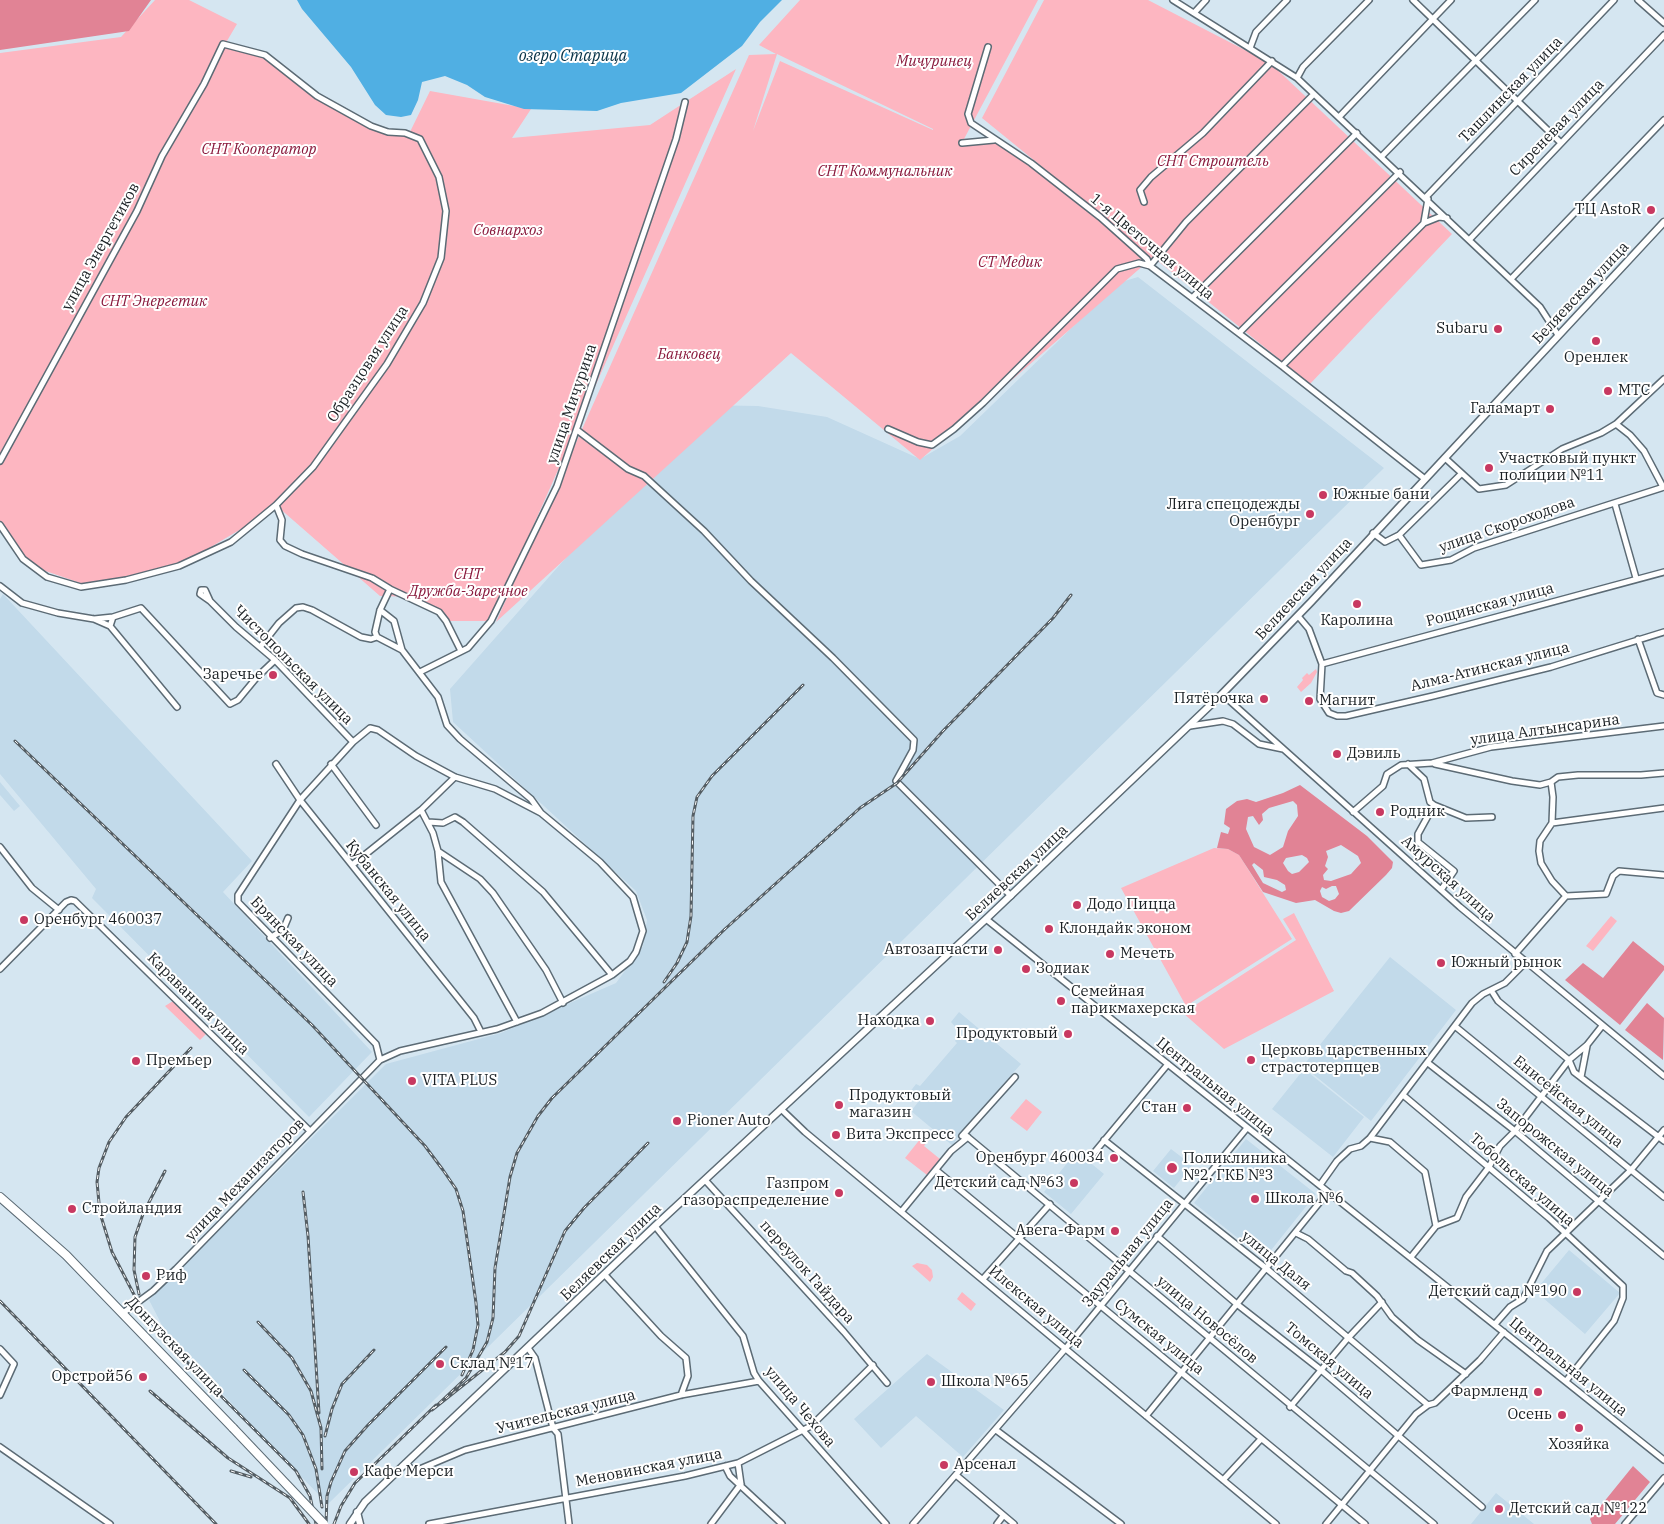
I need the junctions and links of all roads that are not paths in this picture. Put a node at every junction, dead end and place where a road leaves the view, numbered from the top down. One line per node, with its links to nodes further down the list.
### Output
1 (1173, 0): 10 (street)
2 (1206, 0): 10 (street)
3 (1287, 0): 16 (street)
4 (1369, 0): 19 (street)
5 (1412, 0): 11 (street)
6 (1451, 0): 11 (street)
7 (1535, 0): 17 (street)
8 (1614, 0): 21 (street, Ташлинская улица)
9 (1638, 0): 12 (street)
10 (1194, 13): 16 (street)
11 (1432, 19): 17 (street); 23 (street)
12 (1664, 23)
13 (1664, 35): 27 (street, Сиреневая улица)
14 (223, 44): 48 (street, улица Энергетиков); 53 (street, Образцовая улица)
15 (988, 47): 26 (street, 1-я Цветочная улица)
16 (1250, 48): 18 (street)
17 (1476, 60): 21 (street); 29 (street)
18 (1272, 61): 19 (street); 32 (street)
19 (1297, 78): 20 (street)
20 (1314, 94): 23 (street); 37 (street)
21 (1518, 100): 27 (street); 31 (street, Ташлинская улица)
22 (685, 102): 46 (street, улица Мичурина)
23 (1339, 117): 25 (street)
24 (1664, 120): 38 (street)
25 (1357, 133): 29 (street); 39 (street)
26 (997, 140): 28 (street); 37 (street, 1-я Цветочная улица)
27 (1560, 142): 36 (street, Сиреневая улица)
28 (962, 143)
29 (1382, 156): 30 (street)
30 (1400, 172): 31 (street); 40 (street)
31 (1427, 198): 33 (street); 35 (street)
32 (1144, 202)
33 (1447, 218): 35 (street); 36 (street)
34 (1664, 222): 41 (main road, Беляевская улица)
35 (1424, 223): 42 (street)
36 (1470, 239): 38 (street)
37 (1150, 266): 39 (street, 1-я Цветочная улица); 45 (street)
38 (1511, 280): 41 (street)
39 (1192, 298): 40 (street, 1-я Цветочная улица)
40 (1239, 333): 42 (street, 1-я Цветочная улица)
41 (1558, 335): 47 (main road, Беляевская улица)
42 (1282, 366): 50 (street, 1-я Цветочная улица)
43 (1664, 379): 44 (street)
44 (1616, 424): 49 (street); 51 (street)
45 (888, 429)
46 (577, 430): 72 (street, улица Мичурина); 105 (street)
47 (1445, 458): 49 (street); 50 (main road, Беляевская улица)
48 (0, 461)
49 (1461, 474): 56 (street)
50 (1425, 479): 55 (main road, Беляевская улица)
51 (1664, 487): 52 (street, улица Скороходова)
52 (1615, 504): 56 (street, улица Скороходова); 58 (street)
53 (276, 505): 54 (street, Образцовая улица); 60 (street)
54 (0, 525)
55 (1373, 533): 56 (street); 64 (main road, Беляевская улица)
56 (1399, 535)
57 (1664, 572): 58 (street, Рощинская улица)
58 (1636, 578): 74 (street, Рощинская улица)
59 (0, 586): 65 (street)
60 (390, 589): 62 (street); 72 (street)
61 (210, 601): 70 (street, Чистопольская улица)
62 (380, 610): 68 (street); 71 (street)
63 (113, 616): 65 (street); 66 (street); 73 (street)
64 (1298, 616): 74 (street); 76 (main road, Беляевская улица)
65 (94, 619): 66 (street)
66 (110, 626): 78 (street)
67 (1664, 632): 69 (street, Алма-Атинская улица)
68 (376, 637): 70 (street); 71 (street)
69 (1638, 639): 74 (street, Алма-Атинская улица); 77 (street)
70 (260, 646): 73 (street, Чистопольская улица)
71 (402, 650): 75 (street)
72 (461, 651): 75 (street, улица Мичурина)
73 (275, 660): 81 (street, Чистопольская улица)
74 (1322, 664)
75 (420, 672): 95 (street)
76 (1222, 694): 79 (main road, Беляевская улица); 82 (street, Амурская улица)
77 (1664, 695)
78 (177, 707)
79 (1190, 726): 82 (street); 105 (main road, Беляевская улица)
80 (1664, 726): 83 (street, улица Алтынсарина)
81 (353, 742): 85 (street, Брянская улица); 88 (street, Чистопольская улица)
82 (1285, 750): 94 (street, Амурская улица)
83 (1432, 763): 86 (street, улица Алтынсарина); 89 (street)
84 (276, 764): 90 (street, Кубанская улица)
85 (331, 764): 90 (street, Брянская улица); 99 (street)
86 (1408, 764): 91 (street); 94 (street, улица Алтынсарина)
87 (1664, 773): 89 (street)
88 (456, 777): 93 (street); 95 (street, Чистопольская улица)
89 (1551, 782): 98 (street)
90 (300, 800): 102 (street, Кубанская улица); 110 (street, Брянская улица)
91 (1434, 805): 96 (street); 104 (street)
92 (1664, 808): 98 (street)
93 (421, 810): 97 (street); 102 (street)
94 (1353, 812): 104 (street, Амурская улица)
95 (541, 813): 114 (street, Чистопольская улица)
96 (1492, 817)
97 (428, 822): 101 (street); 114 (street)
98 (1552, 823): 106 (street)
99 (376, 825)
100 (0, 847): 107 (street)
101 (438, 851): 116 (street); 117 (street)
102 (352, 865): 120 (street, Кубанская улица)
103 (1664, 875): 106 (street)
104 (1440, 890): 111 (street, Амурская улица)
105 (1011, 896): 109 (main road, Беляевская улица)
106 (1566, 896): 111 (street)
107 (59, 910): 113 (street); 136 (street, Караванная улица)
108 (288, 918): 110 (street)
109 (986, 920): 125 (street, Центральная улица); 133 (main road, Беляевская улица)
110 (270, 938): 122 (street, Брянская улица)
111 (1514, 954): 112 (street, Амурская улица)
112 (1525, 963): 115 (street); 118 (street, Амурская улица)
113 (0, 969)
114 (612, 975): 116 (street, Чистопольская улица)
115 (1491, 990): 119 (street); 123 (street)
116 (563, 1003): 117 (street, Чистопольская улица)
117 (517, 1022): 120 (street, Чистопольская улица)
118 (1602, 1026): 121 (street); 128 (street, Амурская улица)
119 (1456, 1027): 124 (street); 132 (street, Енисейская улица)
120 (482, 1032): 122 (street, Чистопольская улица)
121 (1587, 1045): 123 (street); 130 (street)
122 (380, 1060): 136 (street, улица Механизаторов)
123 (1569, 1060): 126 (street); 127 (street)
124 (1428, 1063): 131 (street); 137 (street, Запорожская улица)
125 (1168, 1064): 134 (street, Центральная улица); 141 (street)
126 (1561, 1069): 127 (street); 132 (street)
127 (1574, 1072): 130 (street)
128 (1664, 1076)
129 (1015, 1077): 138 (street)
130 (1581, 1077): 139 (street)
131 (1403, 1095): 140 (street); 144 (street, Тобольская улица)
132 (1541, 1095): 137 (street); 146 (street, Енисейская улица)
133 (781, 1109): 147 (main road, Беляевская улица); 155 (street, Илекская улица)
134 (1247, 1128): 148 (street, Центральная улица); 154 (street, Зауральная улица)
135 (1664, 1130): 139 (street)
136 (310, 1131): 171 (street, улица Механизаторов)
137 (1515, 1131): 144 (street); 152 (street, Запорожская улица)
138 (966, 1136): 145 (street); 153 (street, улица Новосёлов)
139 (1658, 1137): 142 (street); 146 (street)
140 (1370, 1138): 148 (street); 157 (street)
141 (1104, 1140): 143 (street); 154 (street, улица Даля)
142 (1664, 1141)
143 (1093, 1154)
144 (1489, 1167): 157 (street); 159 (street, Тобольская улица)
145 (936, 1170): 155 (street); 161 (street, Сумская улица)
146 (1631, 1170): 151 (street, Енисейская улица); 152 (street)
147 (706, 1180): 156 (main road, Беляевская улица); 179 (street, переулок Гайдара)
148 (1320, 1185): 149 (street, Центральная улица)
149 (1328, 1192): 158 (street); 163 (street, Центральная улица)
150 (0, 1197): 171 (highway, Донгузская улица)
151 (1664, 1197)
152 (1600, 1200): 159 (street); 162 (street, Запорожская улица)
153 (1050, 1204): 161 (street); 165 (street, улица Новосёлов)
154 (1185, 1204): 160 (street, Зауральная улица); 164 (street, улица Даля)
155 (901, 1212): 167 (street, Илекская улица)
156 (655, 1226): 166 (main road, Беляевская улица); 183 (street, улица Чехова)
157 (1436, 1226): 163 (street)
158 (1296, 1233): 164 (street); 168 (street)
159 (1566, 1234): 172 (street); 184 (street, Тобольская улица)
160 (1158, 1236): 165 (street, Зауральная улица); 169 (street, Томская улица)
161 (1019, 1238): 167 (street); 170 (street, Сумская улица)
162 (1664, 1256)
163 (1411, 1257): 172 (street, Центральная улица)
164 (1266, 1269): 169 (street); 175 (street, улица Даля)
165 (1129, 1271): 170 (street, Зауральная улица); 174 (street, улица Новосёлов)
166 (605, 1275): 176 (main road, Беляевская улица); 187 (street)
167 (983, 1279): 177 (street, Илекская улица)
168 (1382, 1302): 175 (street); 182 (street)
169 (1238, 1305): 174 (street); 180 (street, Томская улица)
170 (1100, 1306): 177 (street, Зауральная улица); 181 (street, Сумская улица)
171 (123, 1313): 212 (highway, Донгузская улица, bridge)
172 (1495, 1324): 173 (street, Центральная улица)
173 (1504, 1332): 182 (street); 184 (street, Центральная улица)
174 (1211, 1338): 181 (street); 189 (street, улица Новосёлов)
175 (1348, 1338): 180 (street); 188 (street, улица Даля)
176 (528, 1348): 191 (street); 199 (main road, Беляевская улица)
177 (1066, 1348): 190 (street, Илекская улица); 193 (street, Зауральная улица)
178 (0, 1349): 186 (street)
179 (873, 1365): 185 (street, переулок Гайдара); 192 (street, Меновинская улица)
180 (1321, 1370): 189 (street); 194 (street, Томская улица)
181 (1182, 1372): 190 (street); 195 (street, Сумская улица)
182 (1466, 1374): 188 (street)
183 (759, 1381): 187 (street, Учительская улица); 192 (street, улица Чехова)
184 (1566, 1381): 197 (street, Центральная улица)
185 (887, 1383)
186 (0, 1395)
187 (681, 1395): 191 (street, Учительская улица)
188 (1428, 1405): 194 (street)
189 (1290, 1407): 201 (street, улица Новосёлов)
190 (1146, 1416): 204 (street, Илекская улица)
191 (553, 1428): 199 (street, Учительская улица); 206 (street)
192 (802, 1430): 198 (street, Меновинская улица); 219 (street, улица Чехова)
193 (996, 1430): 202 (street, Зауральная улица); 223 (street)
194 (1397, 1436): 201 (street); 208 (street, Томская улица)
195 (1262, 1439): 204 (street); 207 (street, Сумская улица)
196 (0, 1447): 211 (street)
197 (1664, 1460)
198 (738, 1463): 200 (street, Меновинская улица); 205 (street)
199 (405, 1464): 209 (main road, Беляевская улица)
200 (724, 1466): 205 (street); 206 (street, Меновинская улица)
201 (1369, 1472): 207 (street); 227 (street, улица Новосёлов)
202 (956, 1475): 210 (street); 220 (street, Зауральная улица)
203 (1664, 1478): 228 (street)
204 (1223, 1480): 224 (street, Илекская улица)
205 (741, 1484): 217 (street); 218 (street)
206 (566, 1497): 215 (street, Меновинская улица); 216 (street)
207 (1342, 1505): 225 (street); 226 (street, Сумская улица)
208 (1482, 1507)
209 (357, 1512): 213 (main road, Беляевская улица); 214 (main road)
210 (1003, 1516): 221 (street); 222 (street)
211 (110, 1524)
212 (324, 1524)
213 (350, 1524)
214 (360, 1524)
215 (429, 1524)
216 (570, 1524)
217 (711, 1524)
218 (782, 1524)
219 (886, 1524)
220 (913, 1524)
221 (997, 1524)
222 (1014, 1524)
223 (1121, 1524)
224 (1276, 1524)
225 (1326, 1524)
226 (1365, 1524)
227 (1434, 1524)
228 (1625, 1524)

